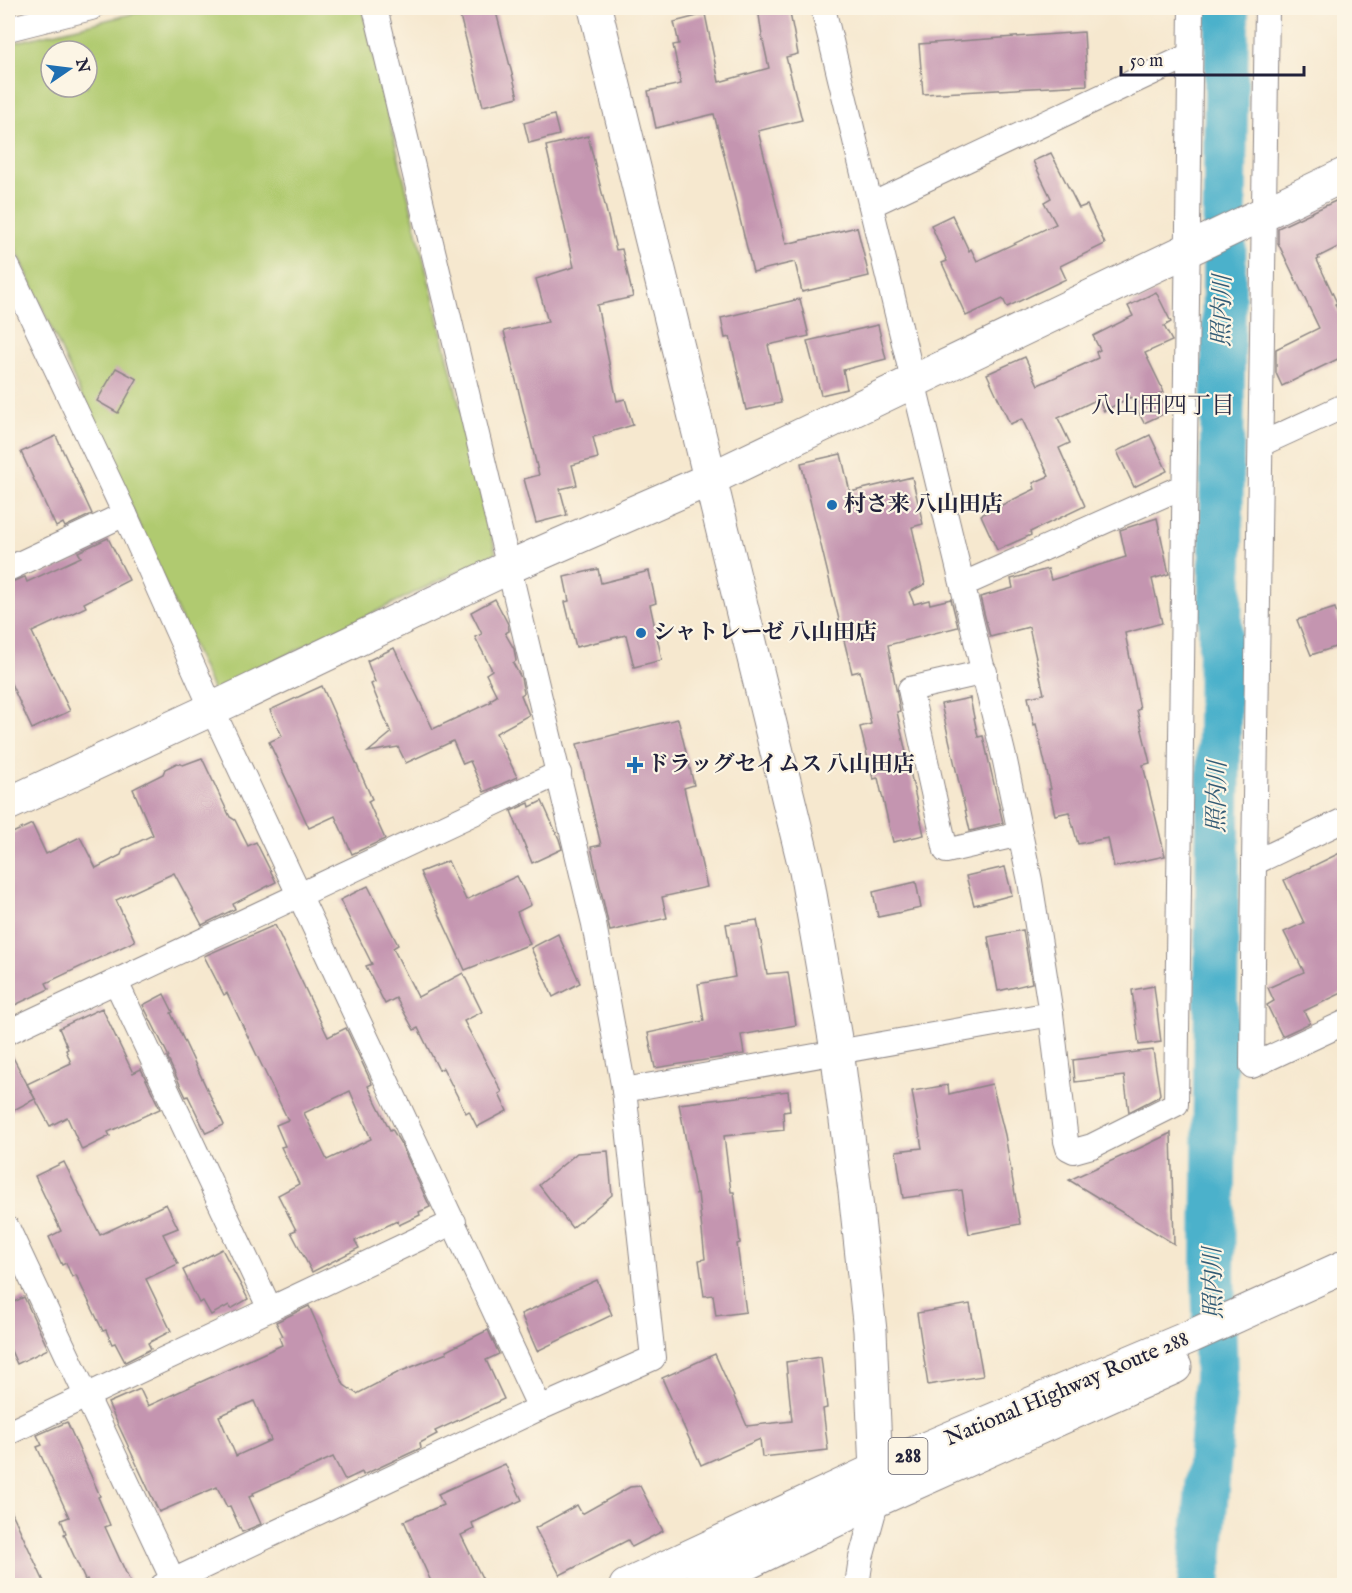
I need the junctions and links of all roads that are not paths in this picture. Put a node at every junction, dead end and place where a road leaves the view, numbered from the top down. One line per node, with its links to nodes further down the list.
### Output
1 (92, 8): 7 (street)
2 (375, 8): 20 (street)
3 (595, 8): 17 (main road)
4 (824, 8): 10 (street)
5 (1191, 8): 8 (street)
6 (1267, 8): 11 (street)
7 (8, 29)
8 (1190, 55): 10 (street); 12 (street)
9 (1344, 175): 11 (main road)
10 (871, 205): 14 (street)
11 (1263, 213): 12 (main road); 16 (street)
12 (1187, 250): 14 (main road); 18 (street)
13 (8, 267): 19 (street)
14 (913, 382): 17 (main road); 22 (street)
15 (1344, 406): 16 (street)
16 (1261, 444): 29 (street)
17 (710, 479): 20 (main road); 35 (main road)
18 (1184, 486): 22 (street); 32 (street)
19 (125, 514): 21 (street); 24 (street)
20 (509, 567): 24 (main road); 25 (street)
21 (8, 569)
22 (964, 585): 23 (street)
23 (985, 672): 28 (street); 28 (street)
24 (212, 709): 26 (main road); 30 (street)
25 (559, 773): 30 (street); 36 (street)
26 (8, 804)
27 (1344, 820): 29 (street)
28 (1020, 834): 32 (street)
29 (1254, 863): 33 (street)
30 (300, 894): 31 (street); 37 (street)
31 (116, 982): 34 (street); 41 (street)
32 (1051, 1014): 35 (street)
33 (1344, 1023)
34 (8, 1032)
35 (837, 1050): 36 (street); 46 (main road)
36 (624, 1090): 44 (street)
37 (454, 1222): 41 (street); 44 (street)
38 (8, 1229): 43 (street)
39 (1344, 1267): 42 (main road, National Highway Route 288 / 288)
40 (1344, 1290): 42 (main road, National Highway Route 288 / 288)
41 (270, 1309): 43 (street)
42 (1266, 1315): 46 (main road, National Highway Route 288 / 288)
43 (86, 1397): 45 (street); 47 (street)
44 (540, 1407): 47 (street)
45 (8, 1433)
46 (877, 1485): 48 (main road, National Highway Route 288 / 288); 49 (main road, National Highway Route 288 / 288); 50 (street)
47 (168, 1583)
48 (626, 1586)
49 (700, 1586)
50 (857, 1586)

